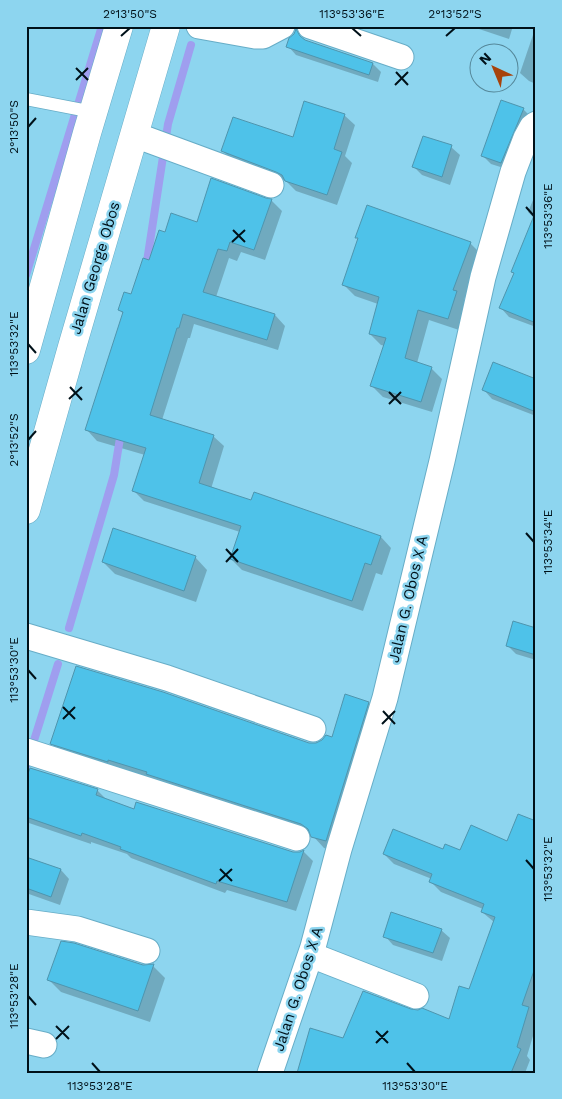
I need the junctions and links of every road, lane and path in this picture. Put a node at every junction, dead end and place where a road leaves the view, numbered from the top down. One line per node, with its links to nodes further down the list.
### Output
1 (118, 26): 8 (main road)
2 (166, 26): 10 (main road, Jalan George Obos)
3 (199, 26): 4 (street)
4 (282, 26)
5 (310, 26): 6 (street)
6 (401, 57)
7 (26, 99): 8 (lane)
8 (93, 112): 12 (main road)
9 (536, 124): 20 (street, Jalan G. Obos X A)
10 (135, 135): 11 (street); 13 (main road, Jalan George Obos)
11 (271, 185)
12 (28, 340)
13 (26, 510)
14 (26, 636): 15 (street)
15 (314, 729)
16 (26, 751): 17 (street)
17 (297, 838)
18 (26, 922): 19 (street)
19 (147, 951)
20 (311, 955): 21 (street); 22 (street, Jalan G. Obos X A)
21 (416, 996)
22 (270, 1073)

